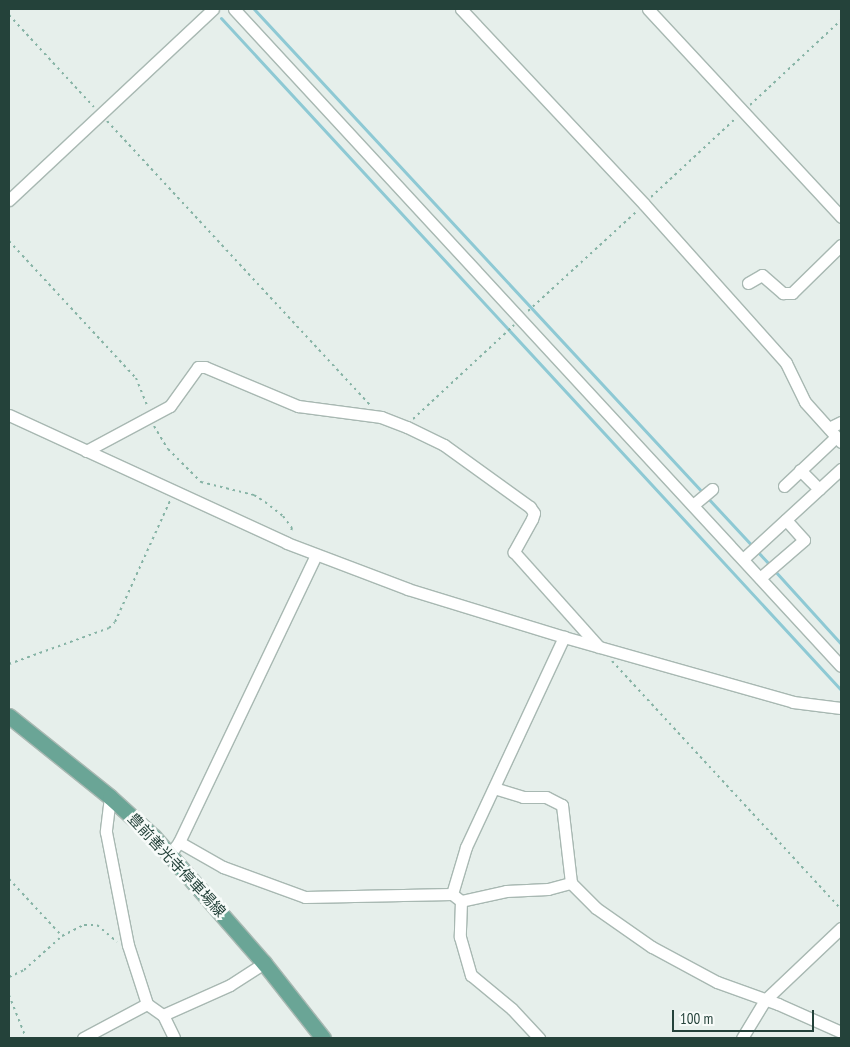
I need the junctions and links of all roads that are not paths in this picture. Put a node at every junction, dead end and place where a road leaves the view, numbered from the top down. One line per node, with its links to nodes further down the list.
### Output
1 (213, 9): 5 (street)
2 (234, 9): 18 (street)
3 (461, 9): 11 (street)
4 (648, 9): 6 (street)
5 (9, 200)
6 (841, 217)
7 (841, 245): 8 (street)
8 (748, 283)
9 (9, 414): 12 (street)
10 (841, 422): 11 (street)
11 (835, 436): 14 (street)
12 (86, 451): 19 (street); 22 (street)
13 (841, 469): 16 (street)
14 (800, 470): 15 (street); 16 (street)
15 (784, 486)
16 (819, 489): 17 (street)
17 (786, 520): 18 (street); 20 (street)
18 (751, 552): 20 (street)
19 (316, 555): 21 (street); 28 (street)
20 (760, 578): 23 (street)
21 (564, 637): 22 (street); 26 (street)
22 (599, 647): 24 (street)
23 (841, 666)
24 (841, 708)
25 (9, 716): 27 (main road, 豊前善光寺停車場線)
26 (494, 788): 30 (street); 31 (street)
27 (110, 797): 29 (main road, 豊前善光寺停車場線); 35 (street)
28 (179, 842): 29 (street); 31 (street)
29 (170, 854): 33 (main road, 豊前善光寺停車場線)
30 (571, 884): 31 (street); 34 (street)
31 (456, 898): 41 (street)
32 (841, 928): 34 (street)
33 (264, 963): 36 (street); 40 (main road, 豊前善光寺停車場線)
34 (765, 1000): 37 (street); 42 (street)
35 (148, 1004): 36 (street); 38 (street)
36 (163, 1016): 39 (street)
37 (841, 1032)
38 (83, 1038)
39 (174, 1038)
40 (323, 1038)
41 (539, 1038)
42 (742, 1038)

